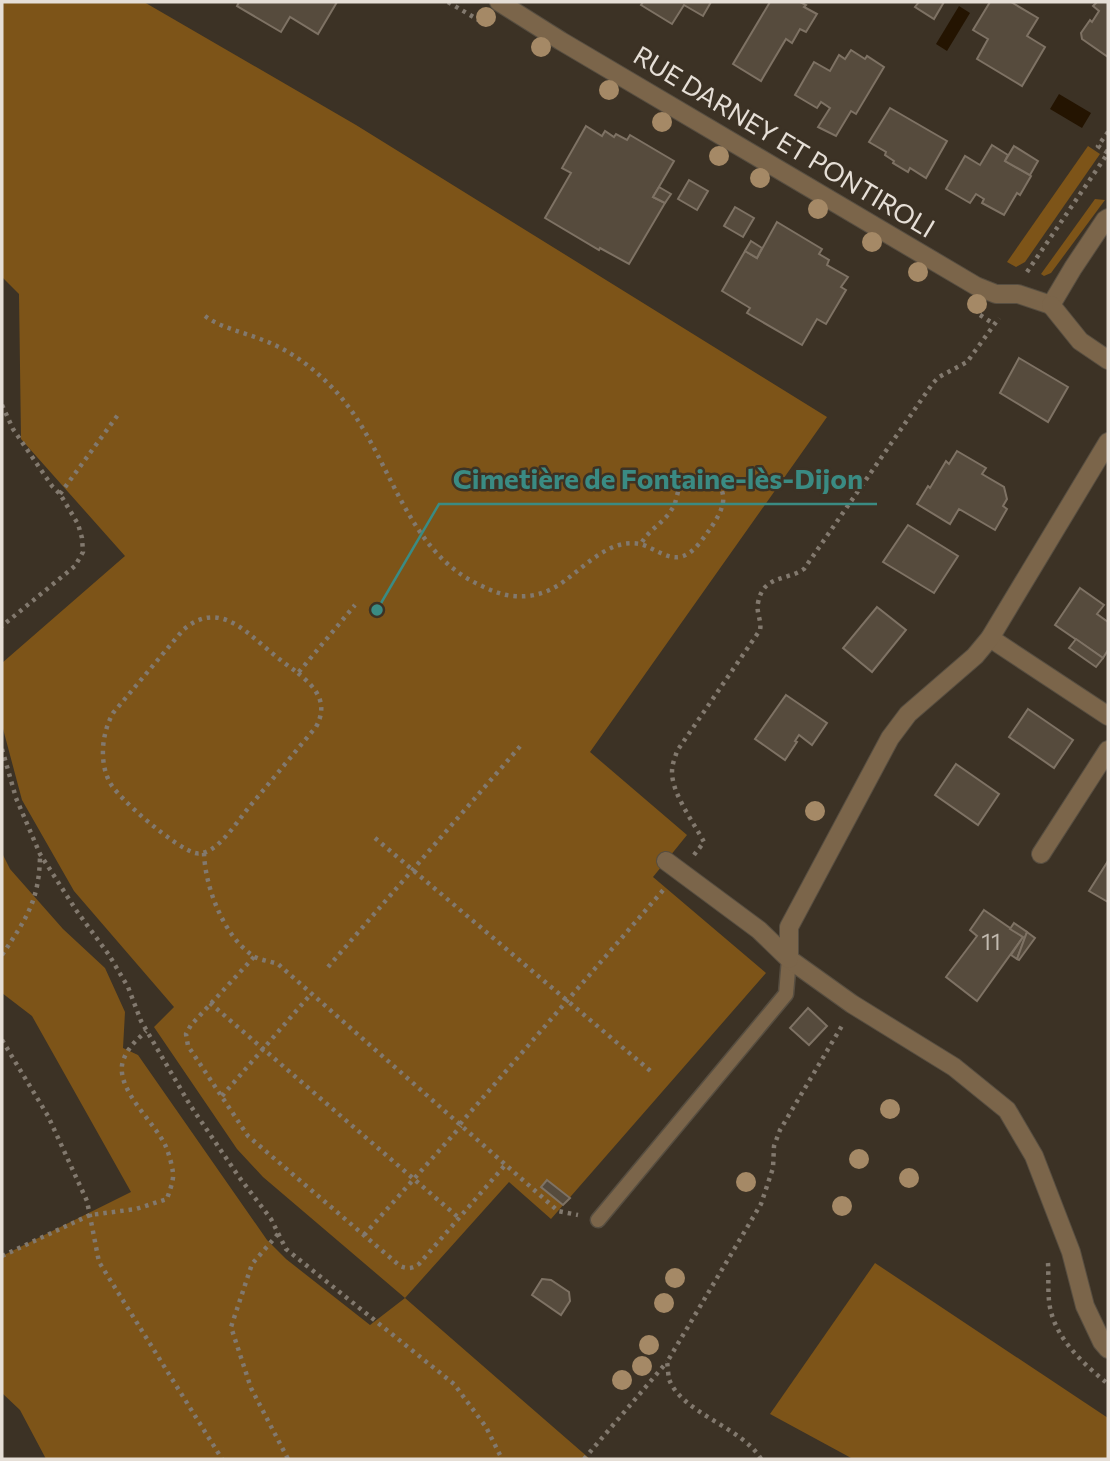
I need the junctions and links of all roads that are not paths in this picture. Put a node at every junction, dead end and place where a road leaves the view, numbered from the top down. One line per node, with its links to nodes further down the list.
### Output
1 (499, 2): 3 (street, RUE DARNEY ET PONTIROLI)
2 (1108, 218): 3 (street)
3 (1051, 305): 4 (street)
4 (1108, 360)
5 (1108, 442): 6 (street)
6 (990, 638): 7 (street); 11 (street)
7 (1108, 716)
8 (1108, 750): 9 (street)
9 (1041, 854)
10 (673, 866): 11 (street)
11 (789, 959): 12 (lane); 13 (street)
12 (598, 1220)
13 (1108, 1349)

